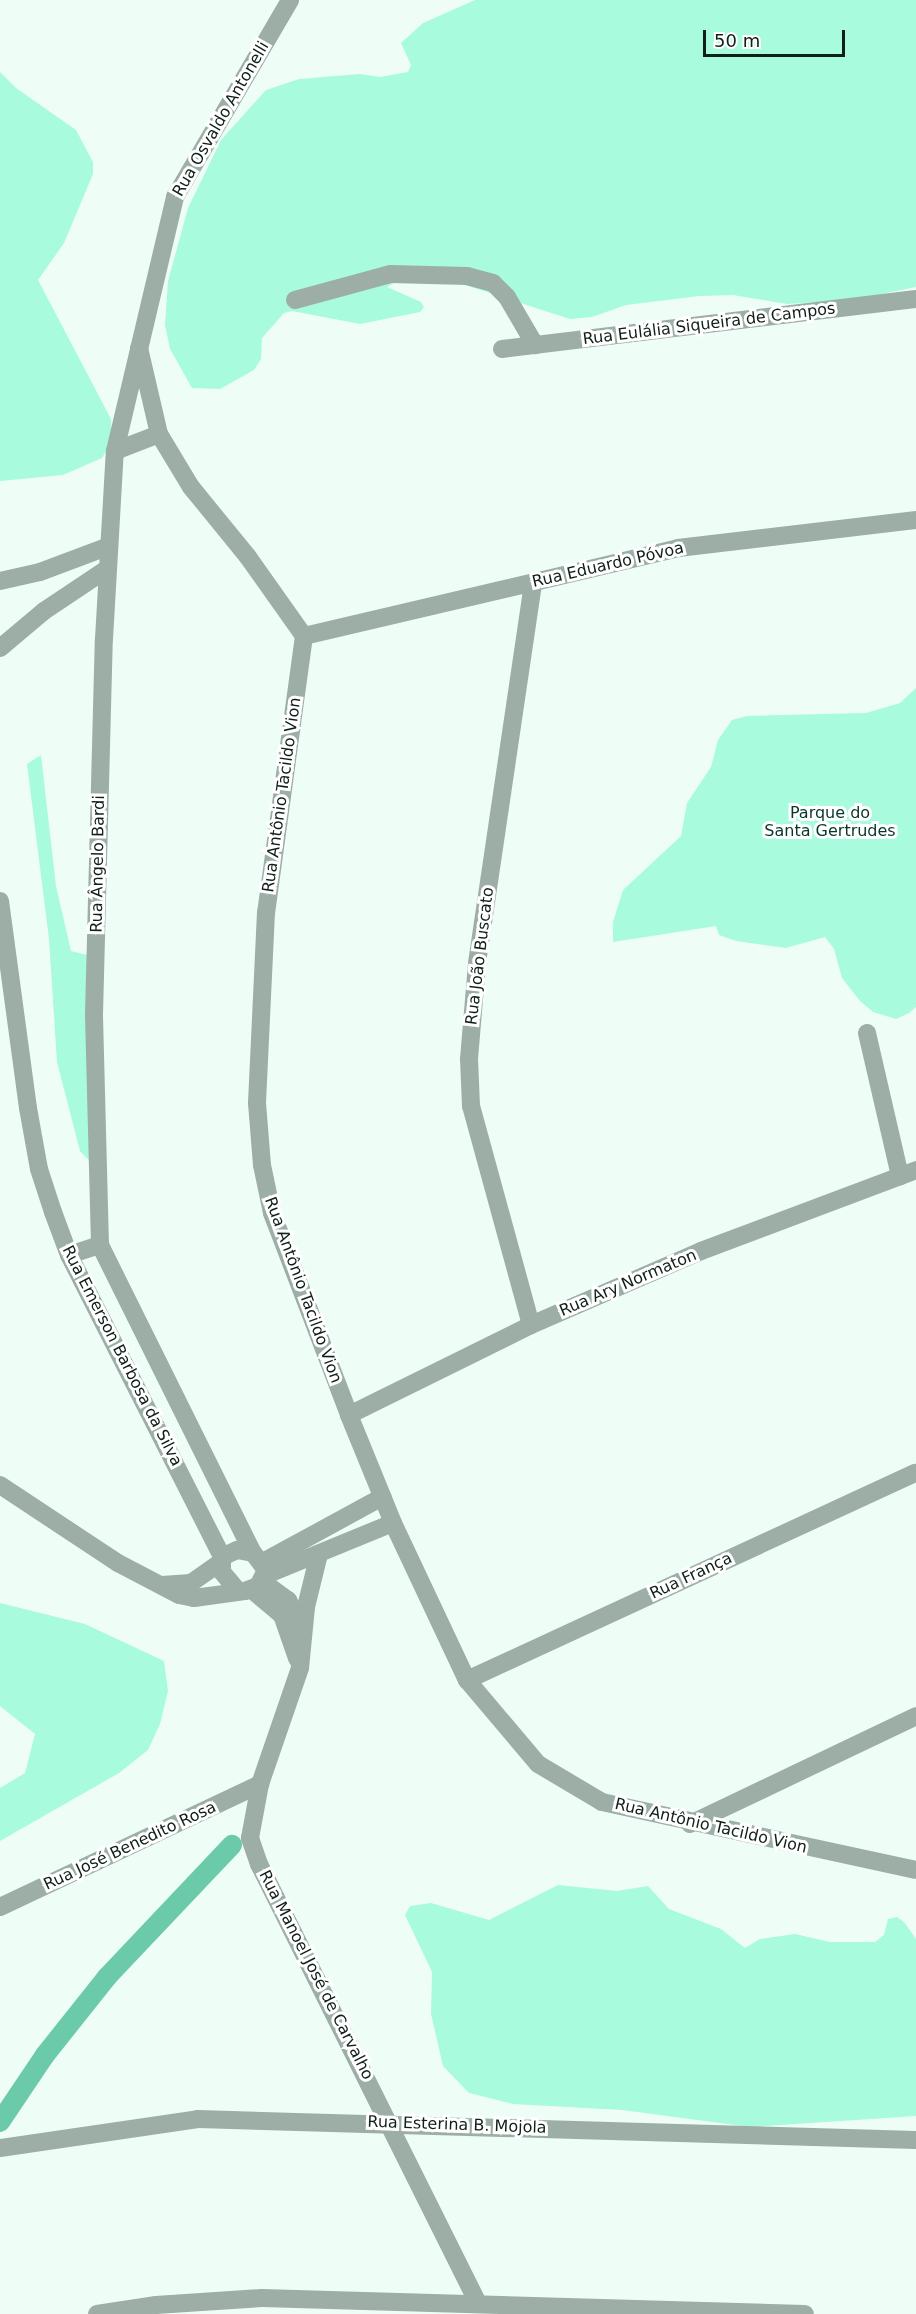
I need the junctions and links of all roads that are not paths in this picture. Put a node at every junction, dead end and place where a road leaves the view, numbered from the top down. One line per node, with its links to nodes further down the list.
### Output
1 (290, 0): 5 (street, Rua Osvaldo Antonelli)
2 (916, 299): 4 (street, Rua Eulália Siqueira de Campos)
3 (295, 300): 4 (street)
4 (535, 345): 6 (street, Rua Eulália Siqueira de Campos)
5 (139, 348): 7 (street); 8 (street, Rua Ângelo Bardi)
6 (502, 349)
7 (159, 434): 8 (street); 14 (street)
8 (115, 451): 10 (street, Rua Ângelo Bardi)
9 (916, 520): 13 (street, Rua Eduardo Póvoa)
10 (109, 546): 11 (street, Rua Ângelo Bardi); 12 (street)
11 (106, 569): 15 (street); 19 (street, Rua Ângelo Bardi)
12 (0, 581)
13 (533, 582): 14 (street, Rua Eduardo Póvoa); 21 (street, Rua João Buscato)
14 (304, 636): 22 (street, Rua Antônio Tacildo Vion)
15 (0, 648)
16 (0, 901): 20 (street, Rua Emerson Barbosa da Silva)
17 (867, 1033): 18 (street)
18 (908, 1173): 21 (street, Rua Ary Normaton)
19 (100, 1245): 20 (street); 29 (street, Rua Emerson Barbosa da Silva)
20 (69, 1256): 28 (street, Rua Emerson Barbosa da Silva)
21 (531, 1325): 22 (street, Rua Ary Normaton)
22 (349, 1415): 25 (street, Rua Antônio Tacildo Vion)
23 (916, 1473): 33 (street, Rua França)
24 (0, 1485): 30 (street)
25 (382, 1497): 26 (street, Rua Antônio Tacildo Vion); 29 (street)
26 (393, 1523): 27 (street); 33 (street, Rua Antônio Tacildo Vion)
27 (319, 1554): 29 (street); 31 (street, Rua Manoel José de Carvalho)
28 (221, 1560): 29 (street); 29 (street, Rua Emerson Barbosa da Silva); 30 (street)
29 (256, 1575): 30 (street); 31 (street); 32 (street)
30 (156, 1585)
31 (304, 1632): 32 (street, Rua Manoel José de Carvalho)
32 (300, 1668): 35 (street, Rua Manoel José de Carvalho)
33 (467, 1680): 36 (street, Rua Antônio Tacildo Vion)
34 (916, 1716): 36 (street)
35 (260, 1784): 38 (street, Rua José Benedito Rosa); 39 (street, Rua Manoel José de Carvalho)
36 (690, 1824): 37 (street, Rua Antônio Tacildo Vion)
37 (916, 1870)
38 (0, 1907)
39 (391, 2122): 40 (street, Rua Esterina B. Mojola); 41 (street, Rua Esterina B. Mojola); 42 (street, Rua Manoel José de Carvalho)
40 (916, 2140)
41 (0, 2148)
42 (478, 2303): 43 (street); 44 (street)
43 (351, 2307): 45 (street)
44 (734, 2313): 46 (street)
45 (97, 2314)
46 (805, 2314)

